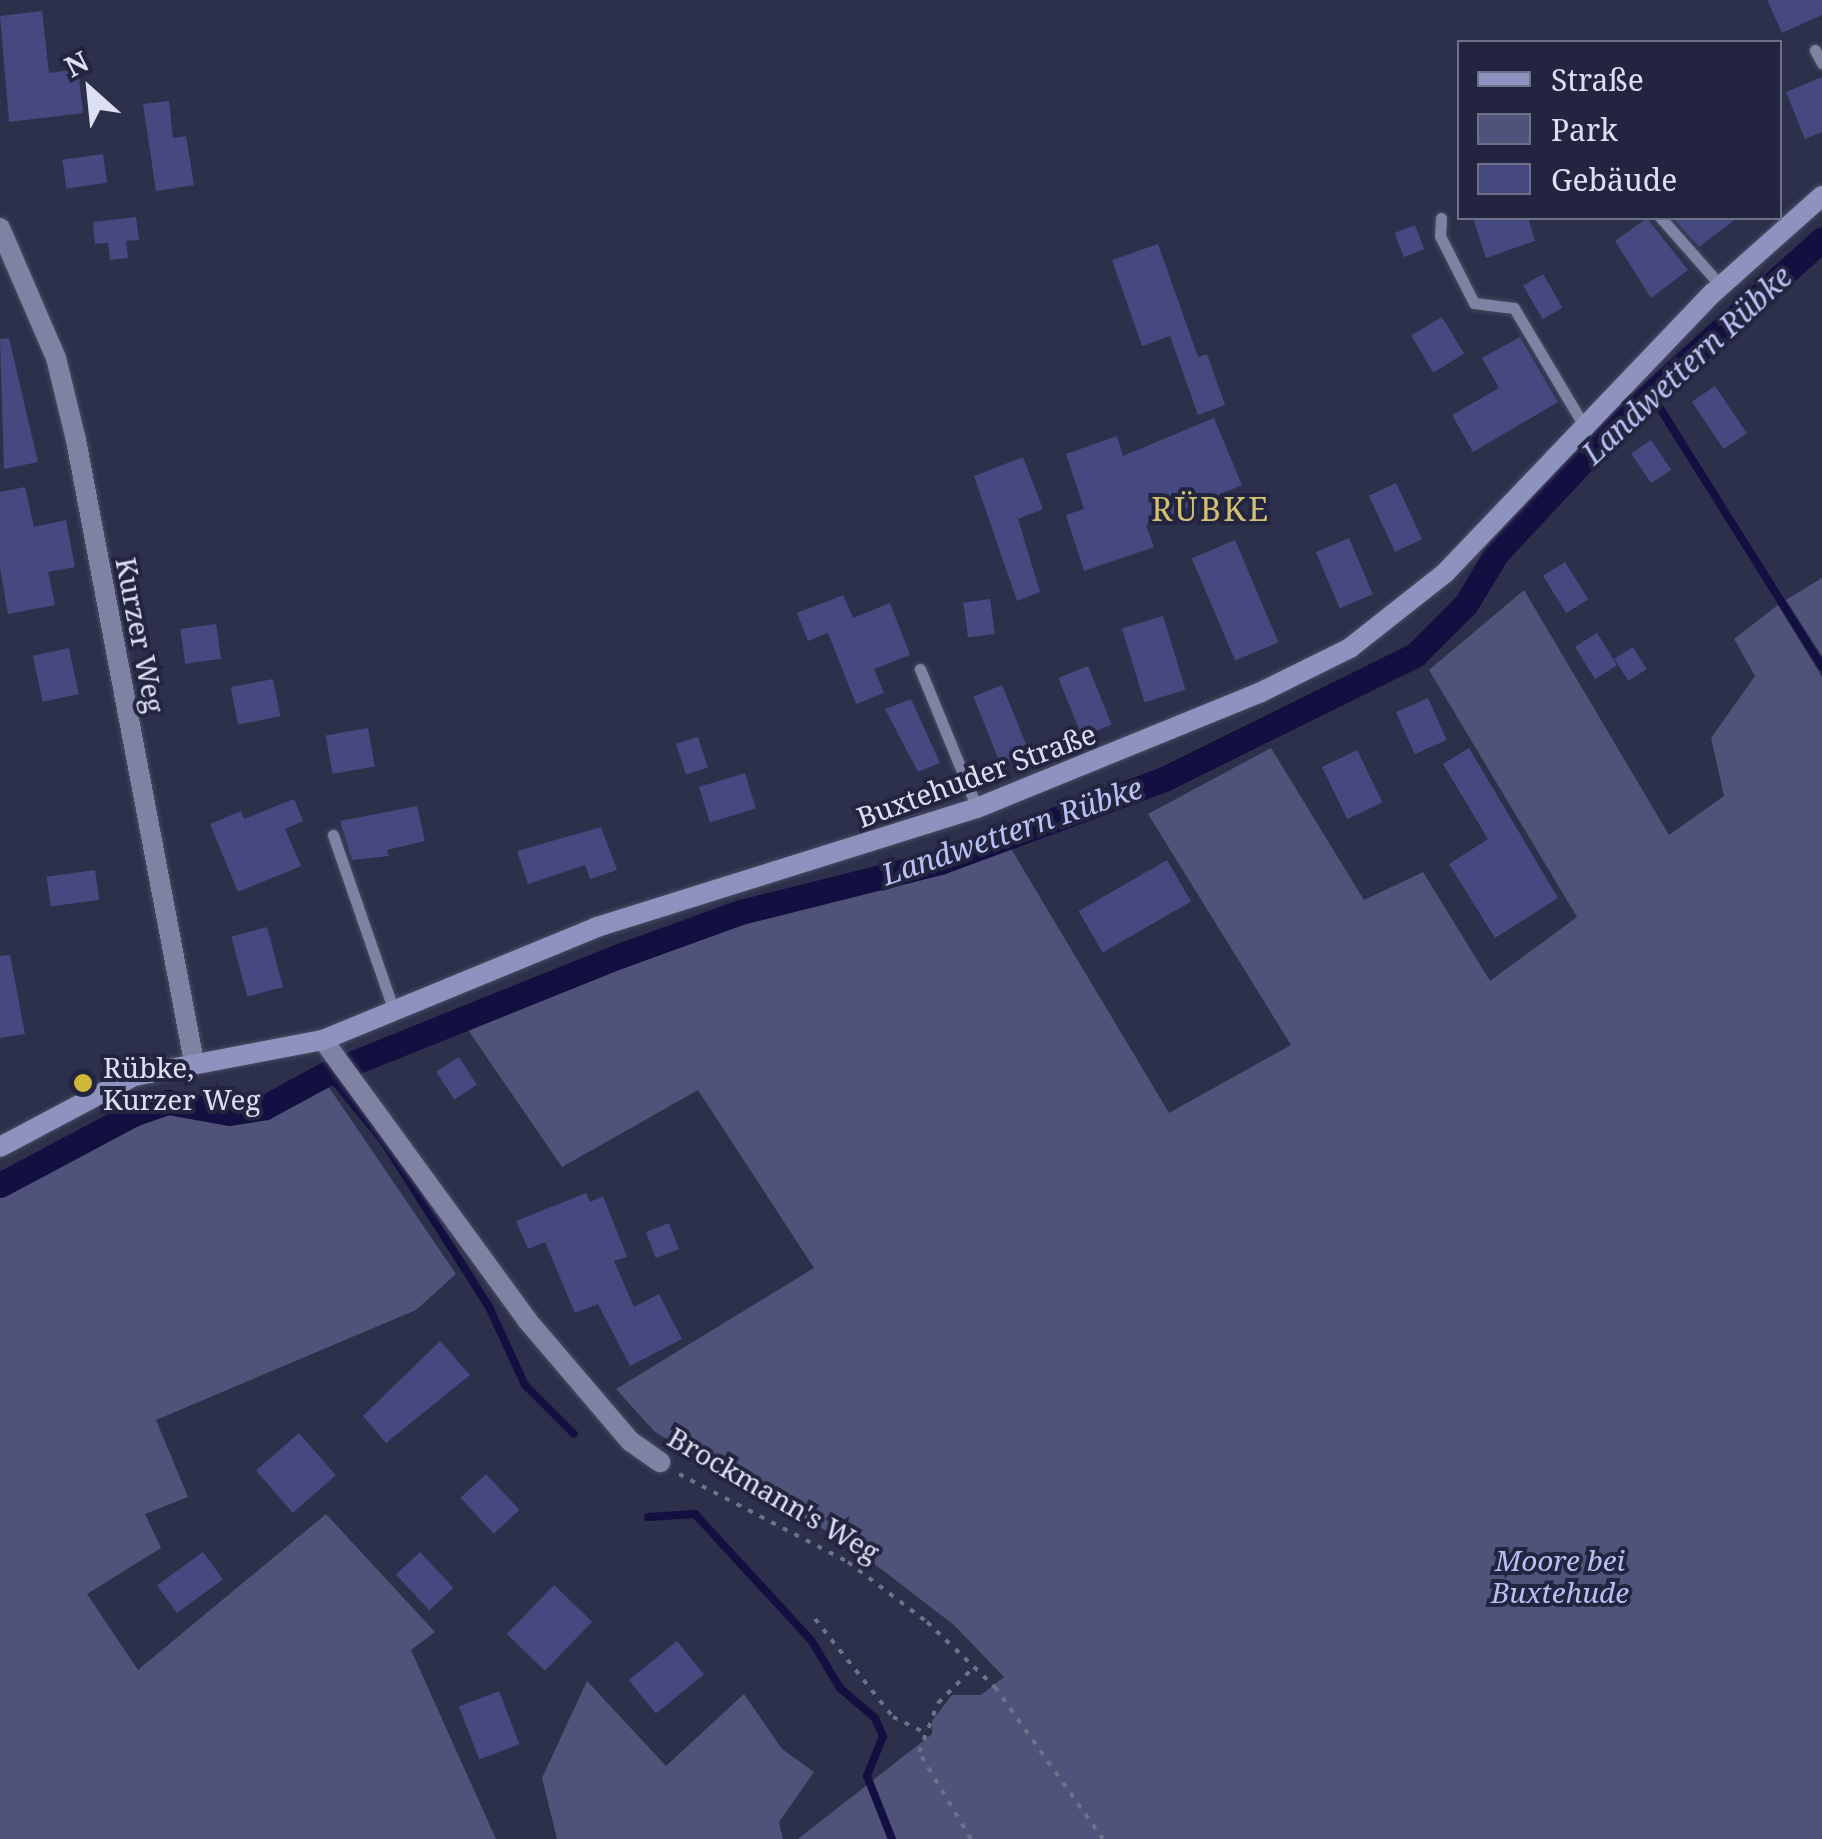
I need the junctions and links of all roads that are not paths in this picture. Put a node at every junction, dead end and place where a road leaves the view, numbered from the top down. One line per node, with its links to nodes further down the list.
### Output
1 (1815, 50): 2 (lane)
2 (1822, 63)
3 (1822, 196): 7 (street, Buxtehuder Straße)
4 (1441, 218): 8 (lane)
5 (1663, 220): 7 (lane)
6 (0, 228): 14 (street, Kurzer Weg)
7 (1721, 286): 8 (street, Buxtehuder Straße)
8 (1583, 424): 10 (street, Buxtehuder Straße)
9 (920, 669): 10 (lane)
10 (977, 808): 12 (street, Buxtehuder Straße)
11 (333, 834): 12 (lane)
12 (394, 1010): 13 (street, Buxtehuder Straße)
13 (329, 1047): 14 (street, Buxtehuder Straße); 16 (street, Brockmann's Weg)
14 (194, 1062): 15 (street, Buxtehuder Straße)
15 (0, 1146)
16 (660, 1462)

